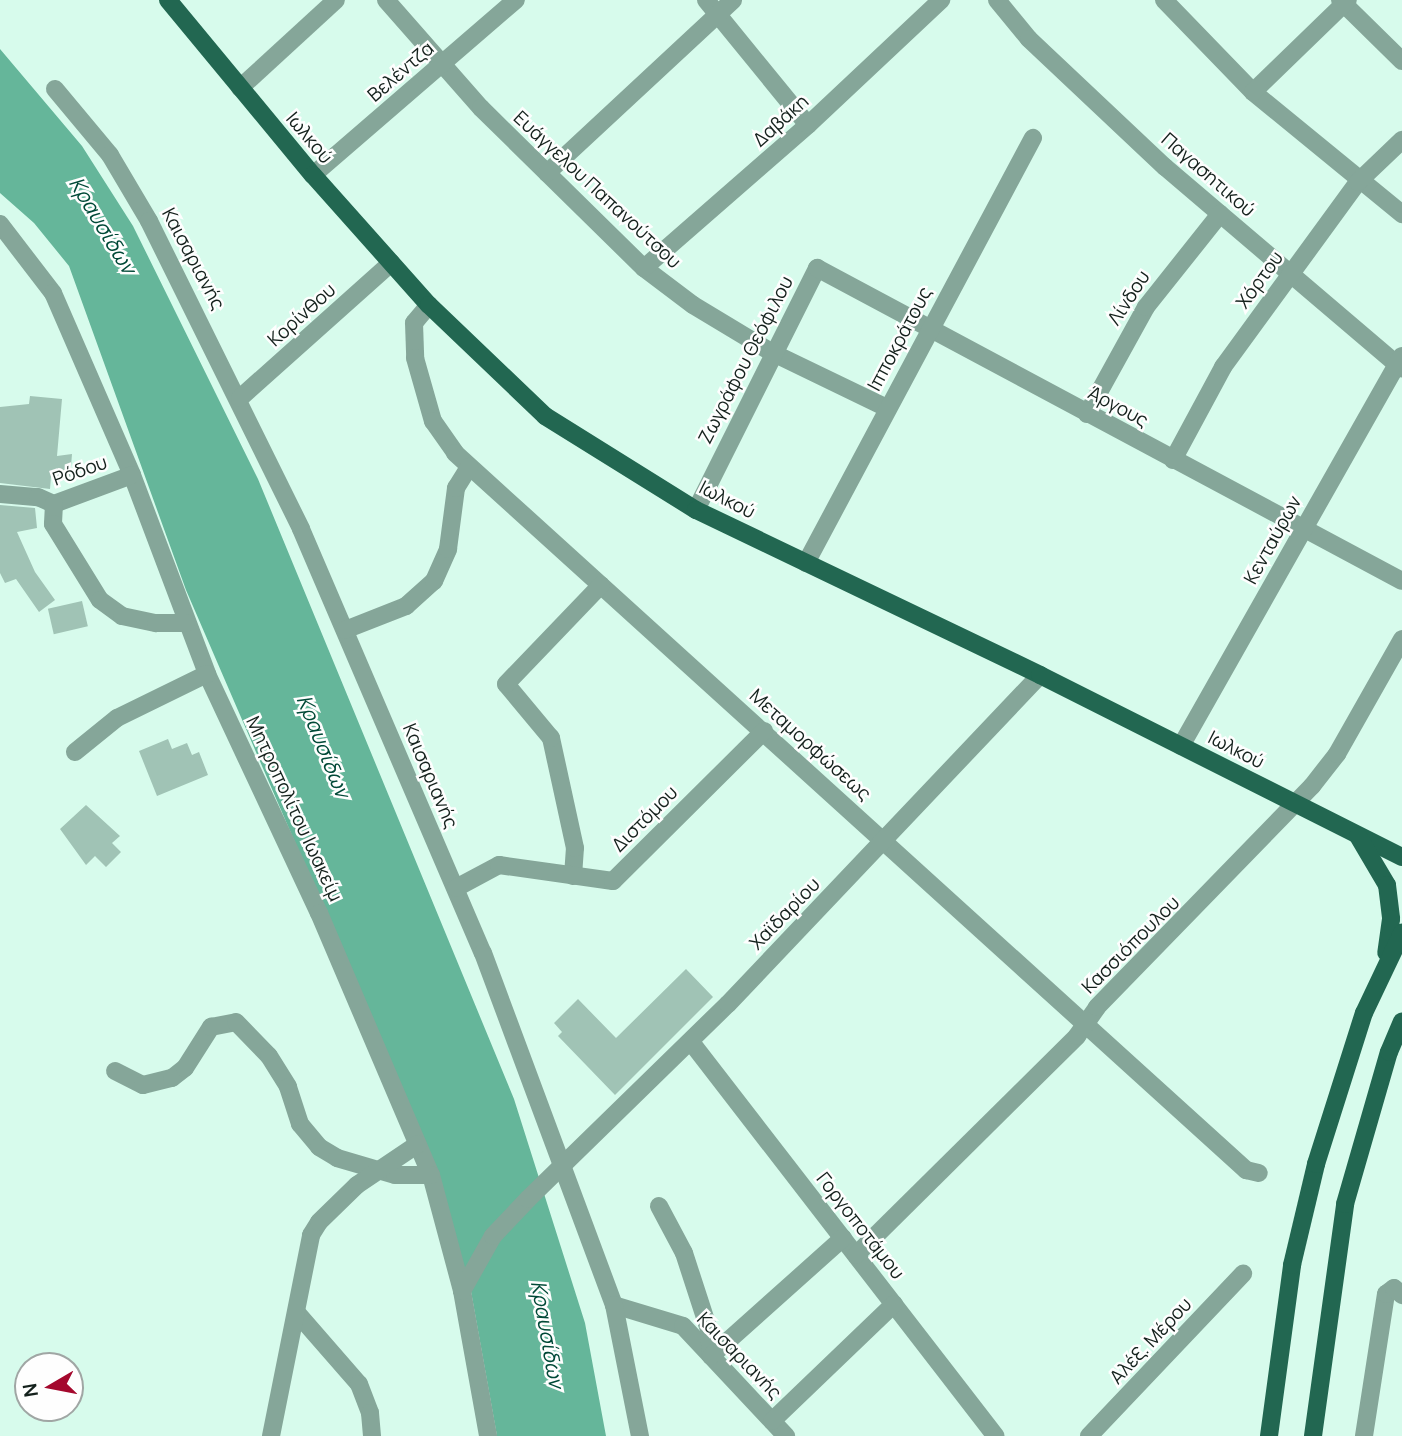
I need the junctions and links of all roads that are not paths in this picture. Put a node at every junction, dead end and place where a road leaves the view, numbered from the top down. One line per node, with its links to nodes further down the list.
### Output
1 (168, 0): 13 (main road, Ιωλκού)
2 (336, 0): 13 (street)
3 (386, 0): 12 (street, Ευάγγελου Παπανούτσου)
4 (516, 0): 12 (street, Βελέντζα)
5 (733, 0): 10 (street)
6 (940, 0): 16 (street, Δαβάκη)
7 (997, 0): 22 (street, Παγασητικού)
8 (1164, 0): 15 (street)
9 (1344, 1): 11 (street); 15 (street)
10 (712, 7): 16 (street); 19 (street)
11 (1402, 61)
12 (442, 66): 19 (street, Ευάγγελου Παπανούτσου); 20 (street, Βελέντζα)
13 (240, 88): 20 (main road, Ιωλκού)
14 (55, 89): 33 (street, Καισαριανής)
15 (1253, 92): 21 (street)
16 (808, 125): 26 (street, Δαβάκη)
17 (1033, 138): 30 (street, Ιπποκράτους)
18 (1402, 140): 21 (street, Χόρτου)
19 (547, 173): 26 (street, Ευάγγελου Παπανούτσου)
20 (313, 175): 25 (main road, Ιωλκού)
21 (1358, 182): 23 (street); 28 (street, Χόρτου)
22 (1220, 214): 28 (street, Παγασητικού); 35 (street, Λίνδου)
23 (1402, 214)
24 (0, 224): 38 (street, Μητροπολίτου Ιωακείμ)
25 (391, 263): 29 (main road, Ιωλκού); 33 (street, Κορίνθου)
26 (644, 268): 31 (street, Ευάγγελου Παπανούτσου)
27 (817, 268): 30 (street, Άργους); 31 (street, Ζωγράφου Θεόφιλου)
28 (1290, 274): 32 (street, Παγασητικού); 36 (street, Χόρτου)
29 (429, 305): 37 (street, Μεταμορφώσεως); 41 (main road, Ιωλκού)
30 (929, 330): 34 (street, Ιπποκράτους); 35 (street, Άργους)
31 (771, 352): 34 (street, Ευάγγελου Παπανούτσου); 41 (street, Ζωγράφου Θεόφιλου)
32 (1400, 363): 42 (street, Κενταύρων)
33 (240, 398): 47 (street, Καισαριανής)
34 (887, 408): 43 (street, Ιπποκράτους)
35 (1087, 414): 36 (street, Άργους)
36 (1173, 460): 42 (street, Άργους)
37 (469, 467): 45 (street, Μεταμορφώσεως); 47 (street)
38 (132, 475): 40 (street, Ρόδου); 46 (street, Μητροπολίτου Ιωακείμ)
39 (0, 494): 40 (street, Ρόδου)
40 (54, 504): 46 (street)
41 (696, 510): 43 (main road, Ιωλκού)
42 (1304, 528): 44 (street, Άργους); 52 (street, Κενταύρων)
43 (806, 563): 50 (main road, Ιωλκού)
44 (1402, 581)
45 (601, 585): 51 (street, Μεταμορφώσεως); 58 (street)
46 (186, 623): 49 (street, Μητροπολίτου Ιωακείμ)
47 (345, 630): 59 (street, Καισαριανής)
48 (1402, 639): 54 (street, Κασσιόπουλου)
49 (207, 674): 53 (street); 66 (street, Μητροπολίτου Ιωακείμ)
50 (1040, 675): 52 (main road, Ιωλκού); 56 (street, Χαϊδαρίου)
51 (764, 731): 56 (street, Μεταμορφώσεως); 58 (street, Διστόμου)
52 (1181, 746): 54 (main road, Ιωλκού)
53 (75, 752)
54 (1295, 804): 55 (main road, Ιωλκού); 63 (street, Κασσιόπουλου)
55 (1358, 836): 57 (main road, Ιωλκού); 61 (main road)
56 (884, 840): 63 (street, Μεταμορφώσεως); 64 (street, Χαϊδαρίου)
57 (1402, 857)
58 (573, 876): 59 (street, Διστόμου)
59 (456, 888): 68 (street, Καισαριανής)
60 (1402, 933): 61 (main road)
61 (1386, 967): 89 (main road)
62 (1402, 1022): 90 (main road)
63 (1085, 1024): 69 (street, Μεταμορφώσεως); 73 (street, Κασσιόπουλου)
64 (691, 1042): 68 (street, Χαϊδαρίου); 72 (street, Γοργοποτάμου)
65 (115, 1071): 67 (street)
66 (418, 1144): 67 (street); 70 (street, Μητροπολίτου Ιωακείμ)
67 (379, 1170): 70 (street); 79 (street)
68 (559, 1170): 75 (street, Χαϊδαρίου); 78 (street, Καισαριανής)
69 (1259, 1173)
70 (430, 1175): 75 (street, Μητροπολίτου Ιωακείμ)
71 (659, 1206): 80 (street)
72 (843, 1238): 73 (street, Γοργοποτάμου); 80 (street)
73 (856, 1255): 77 (street, Γοργοποτάμου)
74 (1243, 1274): 88 (street, Αλέξ. Μέρου)
75 (463, 1286): 84 (street, Μητροπολίτου Ιωακείμ)
76 (1398, 1291): 91 (street)
77 (894, 1304): 81 (street); 87 (street, Γοργοποτάμου)
78 (614, 1305): 80 (street, Καισαριανής); 85 (street)
79 (298, 1312): 82 (street); 83 (street)
80 (711, 1356): 81 (street, Καισαριανής)
81 (772, 1421): 86 (street, Καισαριανής)
82 (271, 1436)
83 (372, 1436)
84 (488, 1436)
85 (640, 1436)
86 (786, 1436)
87 (996, 1436)
88 (1089, 1436)
89 (1269, 1436)
90 (1313, 1436)
91 (1364, 1436)

